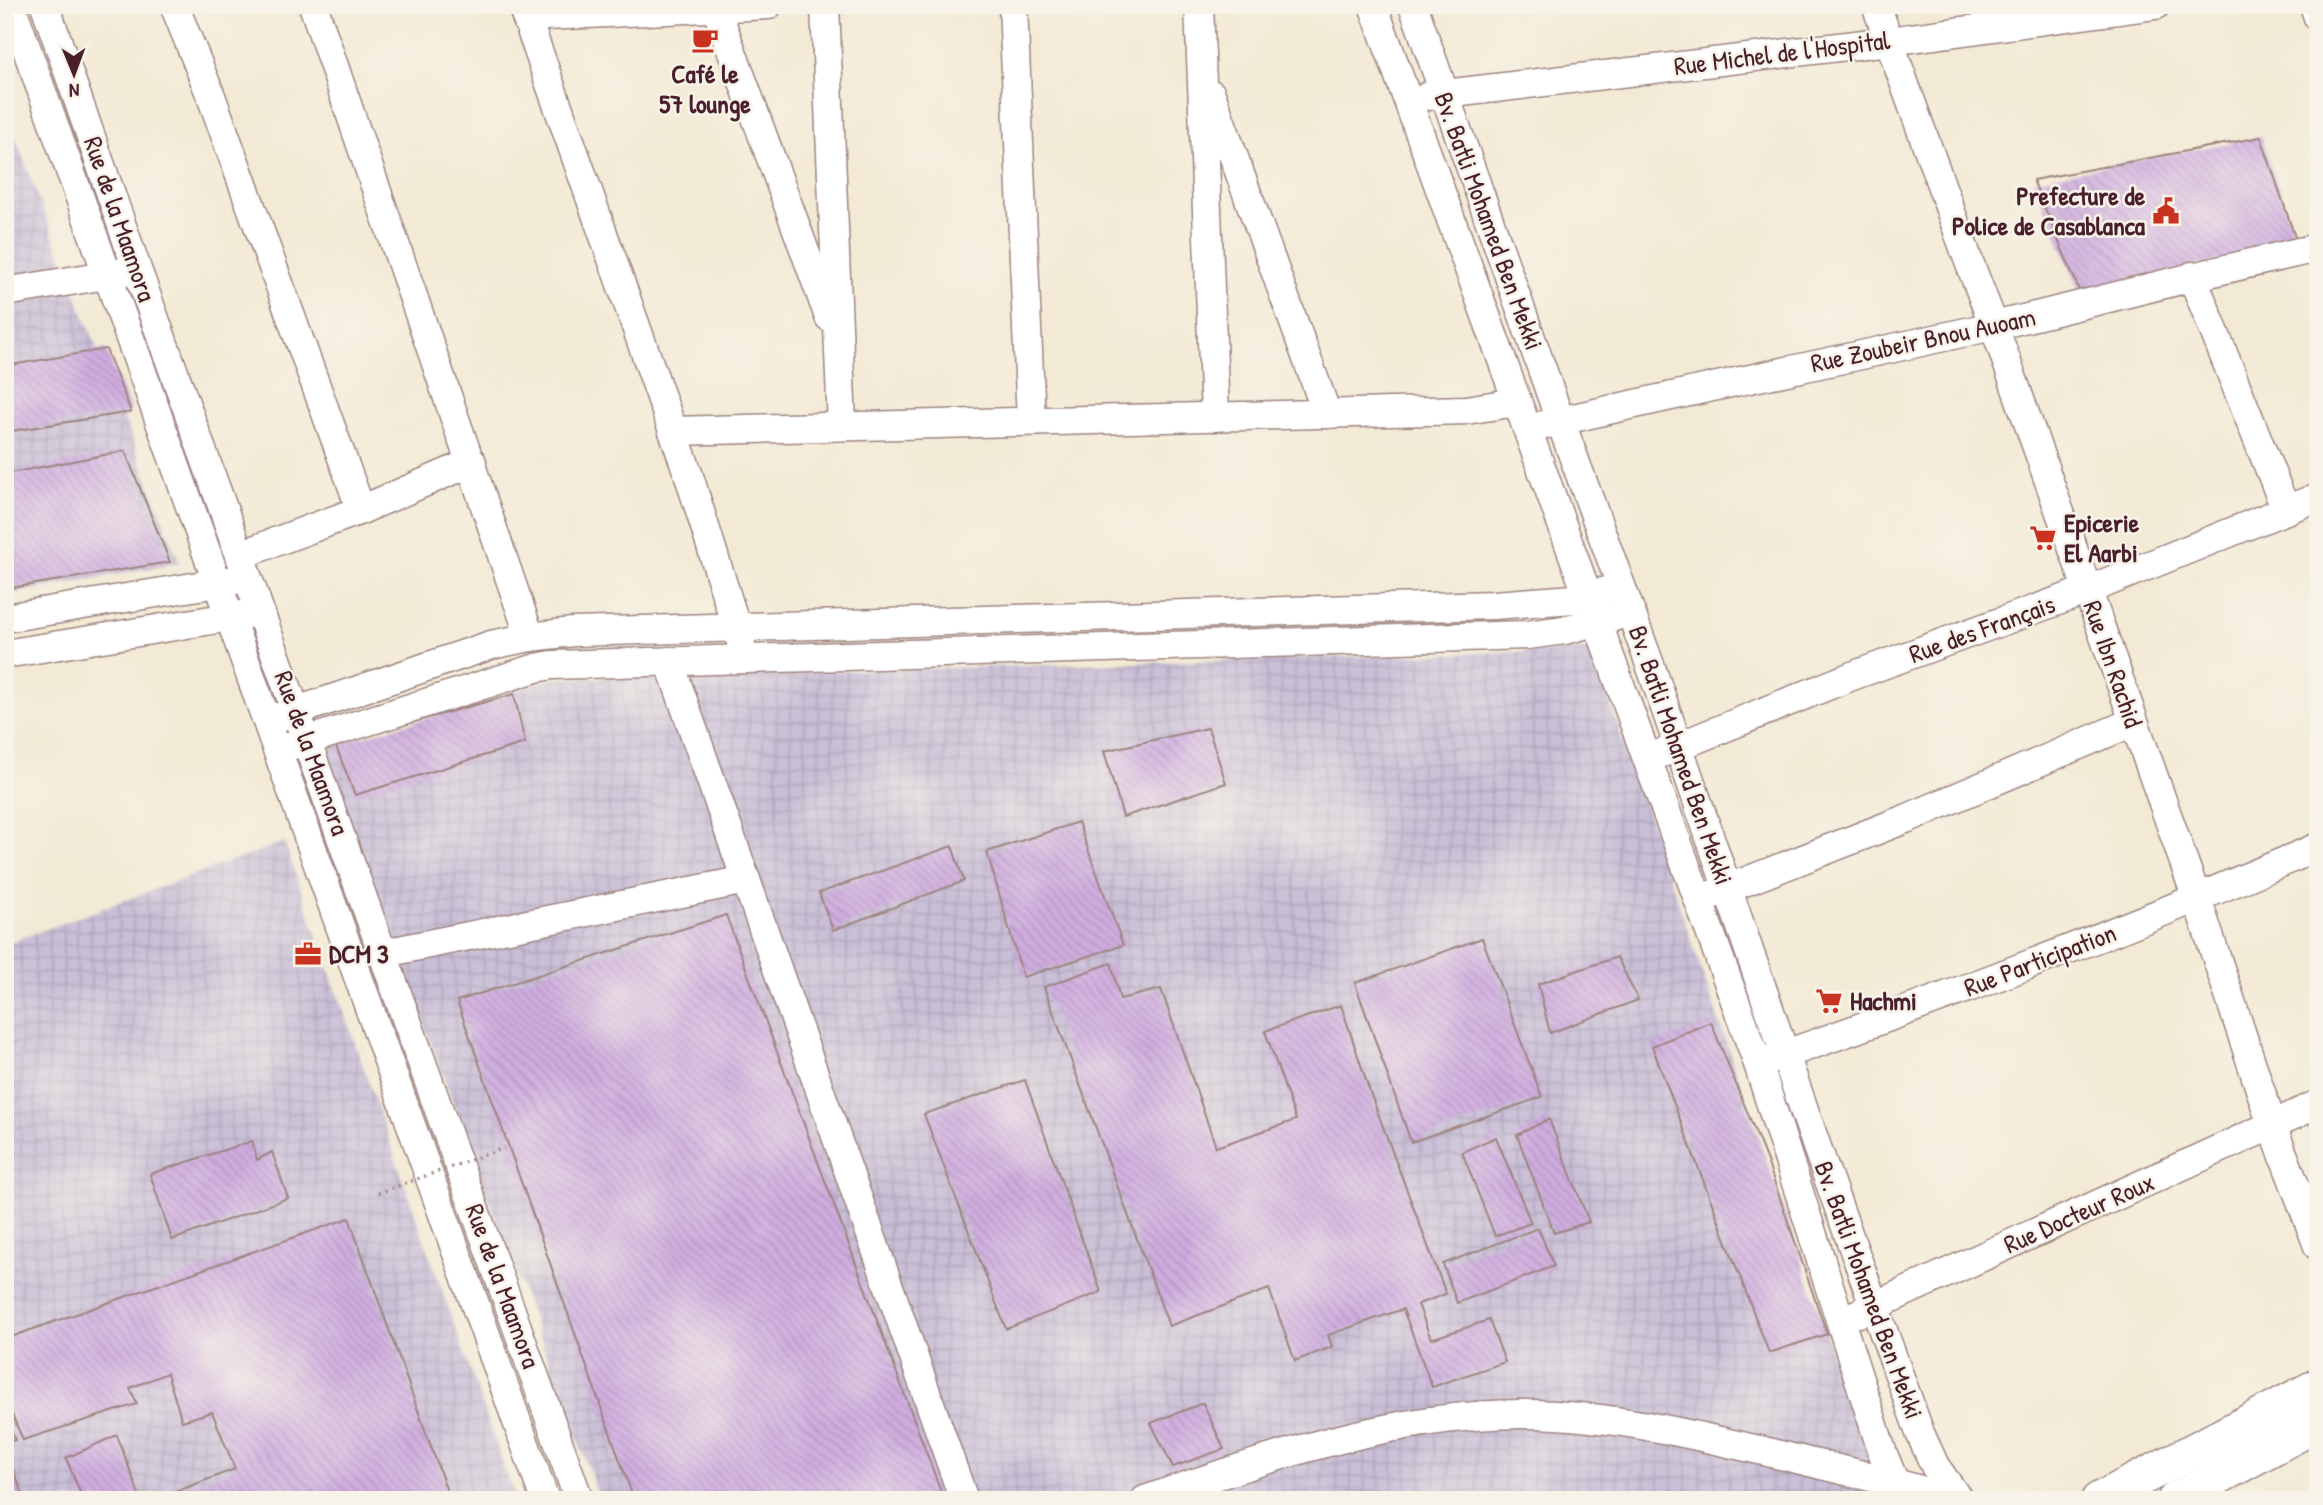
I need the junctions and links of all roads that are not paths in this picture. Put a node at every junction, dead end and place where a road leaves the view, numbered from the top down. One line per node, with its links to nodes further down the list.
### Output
1 (11, 5): 24 (street, Rue de la Maamora)
2 (45, 5): 23 (street, Rue de la Maamora)
3 (174, 5): 40 (street)
4 (313, 5): 38 (street)
5 (768, 5): 14 (street)
6 (825, 5): 29 (street)
7 (1013, 5): 33 (street)
8 (1199, 5): 18 (street)
9 (1373, 5): 20 (street, Bv. Batli Mohamed Ben Mekki)
10 (1413, 5): 19 (street, Bv. Batli Mohamed Ben Mekki)
11 (1875, 5): 17 (street, Rue Ibn Rachid)
12 (2156, 5): 17 (street, Rue Michel de l'Hospital)
13 (2314, 5): 16 (street)
14 (716, 8): 15 (street); 29 (street)
15 (524, 11): 37 (street)
16 (2318, 17)
17 (1889, 41): 19 (street, Rue Michel de l'Hospital); 28 (street, Rue Ibn Rachid)
18 (1201, 67): 31 (street); 32 (street)
19 (1444, 93): 20 (street, Rue Michel de l'Hospital); 22 (street, Bv. Batli Mohamed Ben Mekki)
20 (1408, 100): 26 (street, Bv. Batli Mohamed Ben Mekki)
21 (2318, 248): 25 (street, Rue Zoubeir Bnou Auoam)
22 (1506, 267): 26 (street); 34 (street, Bv. Batli Mohamed Ben Mekki)
23 (137, 269): 24 (street); 42 (street, Rue de la Maamora)
24 (107, 276): 27 (street); 43 (street, Rue de la Maamora)
25 (2192, 276): 28 (street, Rue Zoubeir Bnou Auoam); 41 (street)
26 (1473, 280): 30 (street, Bv. Batli Mohamed Ben Mekki)
27 (5, 292)
28 (1994, 326): 34 (street, Rue Zoubeir Bnou Auoam); 44 (street, Rue Ibn Rachid)
29 (839, 343): 35 (street)
30 (1517, 402): 31 (street); 36 (street, Bv. Batli Mohamed Ben Mekki)
31 (1327, 414): 32 (street)
32 (1215, 417): 33 (street)
33 (1031, 421): 35 (street)
34 (1560, 421): 36 (street, Rue Zoubeir Bnou Auoam); 46 (street, Bv. Batli Mohamed Ben Mekki)
35 (842, 426): 37 (street)
36 (1526, 428): 45 (street, Bv. Batli Mohamed Ben Mekki)
37 (673, 431): 51 (street)
38 (472, 462): 40 (street); 52 (street)
39 (2318, 497): 41 (street, Rue des Français)
40 (361, 510): 42 (street)
41 (2286, 510): 44 (street, Rue des Français)
42 (244, 567): 43 (street); 47 (street, Rue de la Maamora)
43 (217, 583): 48 (street, Rue de la Maamora); 49 (street)
44 (2088, 590): 58 (street, Rue Ibn Rachid); 60 (street, Rue des Français)
45 (1588, 595): 46 (street); 50 (street, Bv. Batli Mohamed Ben Mekki); 51 (street)
46 (1627, 599): 50 (street); 60 (street, Bv. Batli Mohamed Ben Mekki)
47 (261, 612): 48 (street); 56 (street, Rue de la Maamora)
48 (229, 617): 53 (street); 57 (street, Rue de la Maamora)
49 (5, 618)
50 (1598, 623): 54 (street); 62 (street, Bv. Batli Mohamed Ben Mekki)
51 (737, 628): 52 (street); 54 (street)
52 (530, 637): 56 (street)
53 (5, 654)
54 (746, 659): 55 (street)
55 (669, 661): 59 (street); 64 (street)
56 (297, 710): 57 (street); 59 (street, Rue de la Maamora)
57 (267, 721): 61 (street, Rue de la Maamora)
58 (2133, 722): 65 (street); 66 (street, Rue Ibn Rachid)
59 (307, 741): 61 (street); 68 (street, Rue de la Maamora)
60 (1678, 746): 62 (street, Rue des Français); 65 (street, Bv. Batli Mohamed Ben Mekki)
61 (277, 751): 78 (street, Rue de la Maamora)
62 (1646, 759): 67 (street, Bv. Batli Mohamed Ben Mekki)
63 (2318, 847): 66 (street, Rue Participation)
64 (746, 880): 68 (street); 83 (street)
65 (1727, 889): 67 (street); 69 (street, Bv. Batli Mohamed Ben Mekki)
66 (2197, 899): 69 (street, Rue Participation); 72 (street, Rue Ibn Rachid)
67 (1699, 900): 70 (street, Bv. Batli Mohamed Ben Mekki)
68 (384, 953): 76 (street, Rue de la Maamora)
69 (1786, 1054): 70 (street, Rue Participation); 74 (street, Bv. Batli Mohamed Ben Mekki)
70 (1758, 1064): 75 (street, Bv. Batli Mohamed Ben Mekki)
71 (2318, 1104): 72 (street, Rue Docteur Roux)
72 (2272, 1125): 73 (street, Rue Ibn Rachid); 74 (street, Rue Docteur Roux)
73 (2318, 1246)
74 (1875, 1306): 75 (street, Rue Docteur Roux); 85 (street, Bv. Batli Mohamed Ben Mekki)
75 (1840, 1321): 80 (street, Bv. Batli Mohamed Ben Mekki)
76 (535, 1377): 78 (street); 82 (street, Rue de la Maamora)
77 (2318, 1386): 86 (main road)
78 (504, 1388): 81 (street, Rue de la Maamora)
79 (2318, 1423): 87 (main road)
80 (1898, 1490): 84 (street); 85 (street)
81 (545, 1500)
82 (579, 1500)
83 (964, 1500)
84 (1145, 1500)
85 (1957, 1500)
86 (2099, 1500)
87 (2175, 1500)

